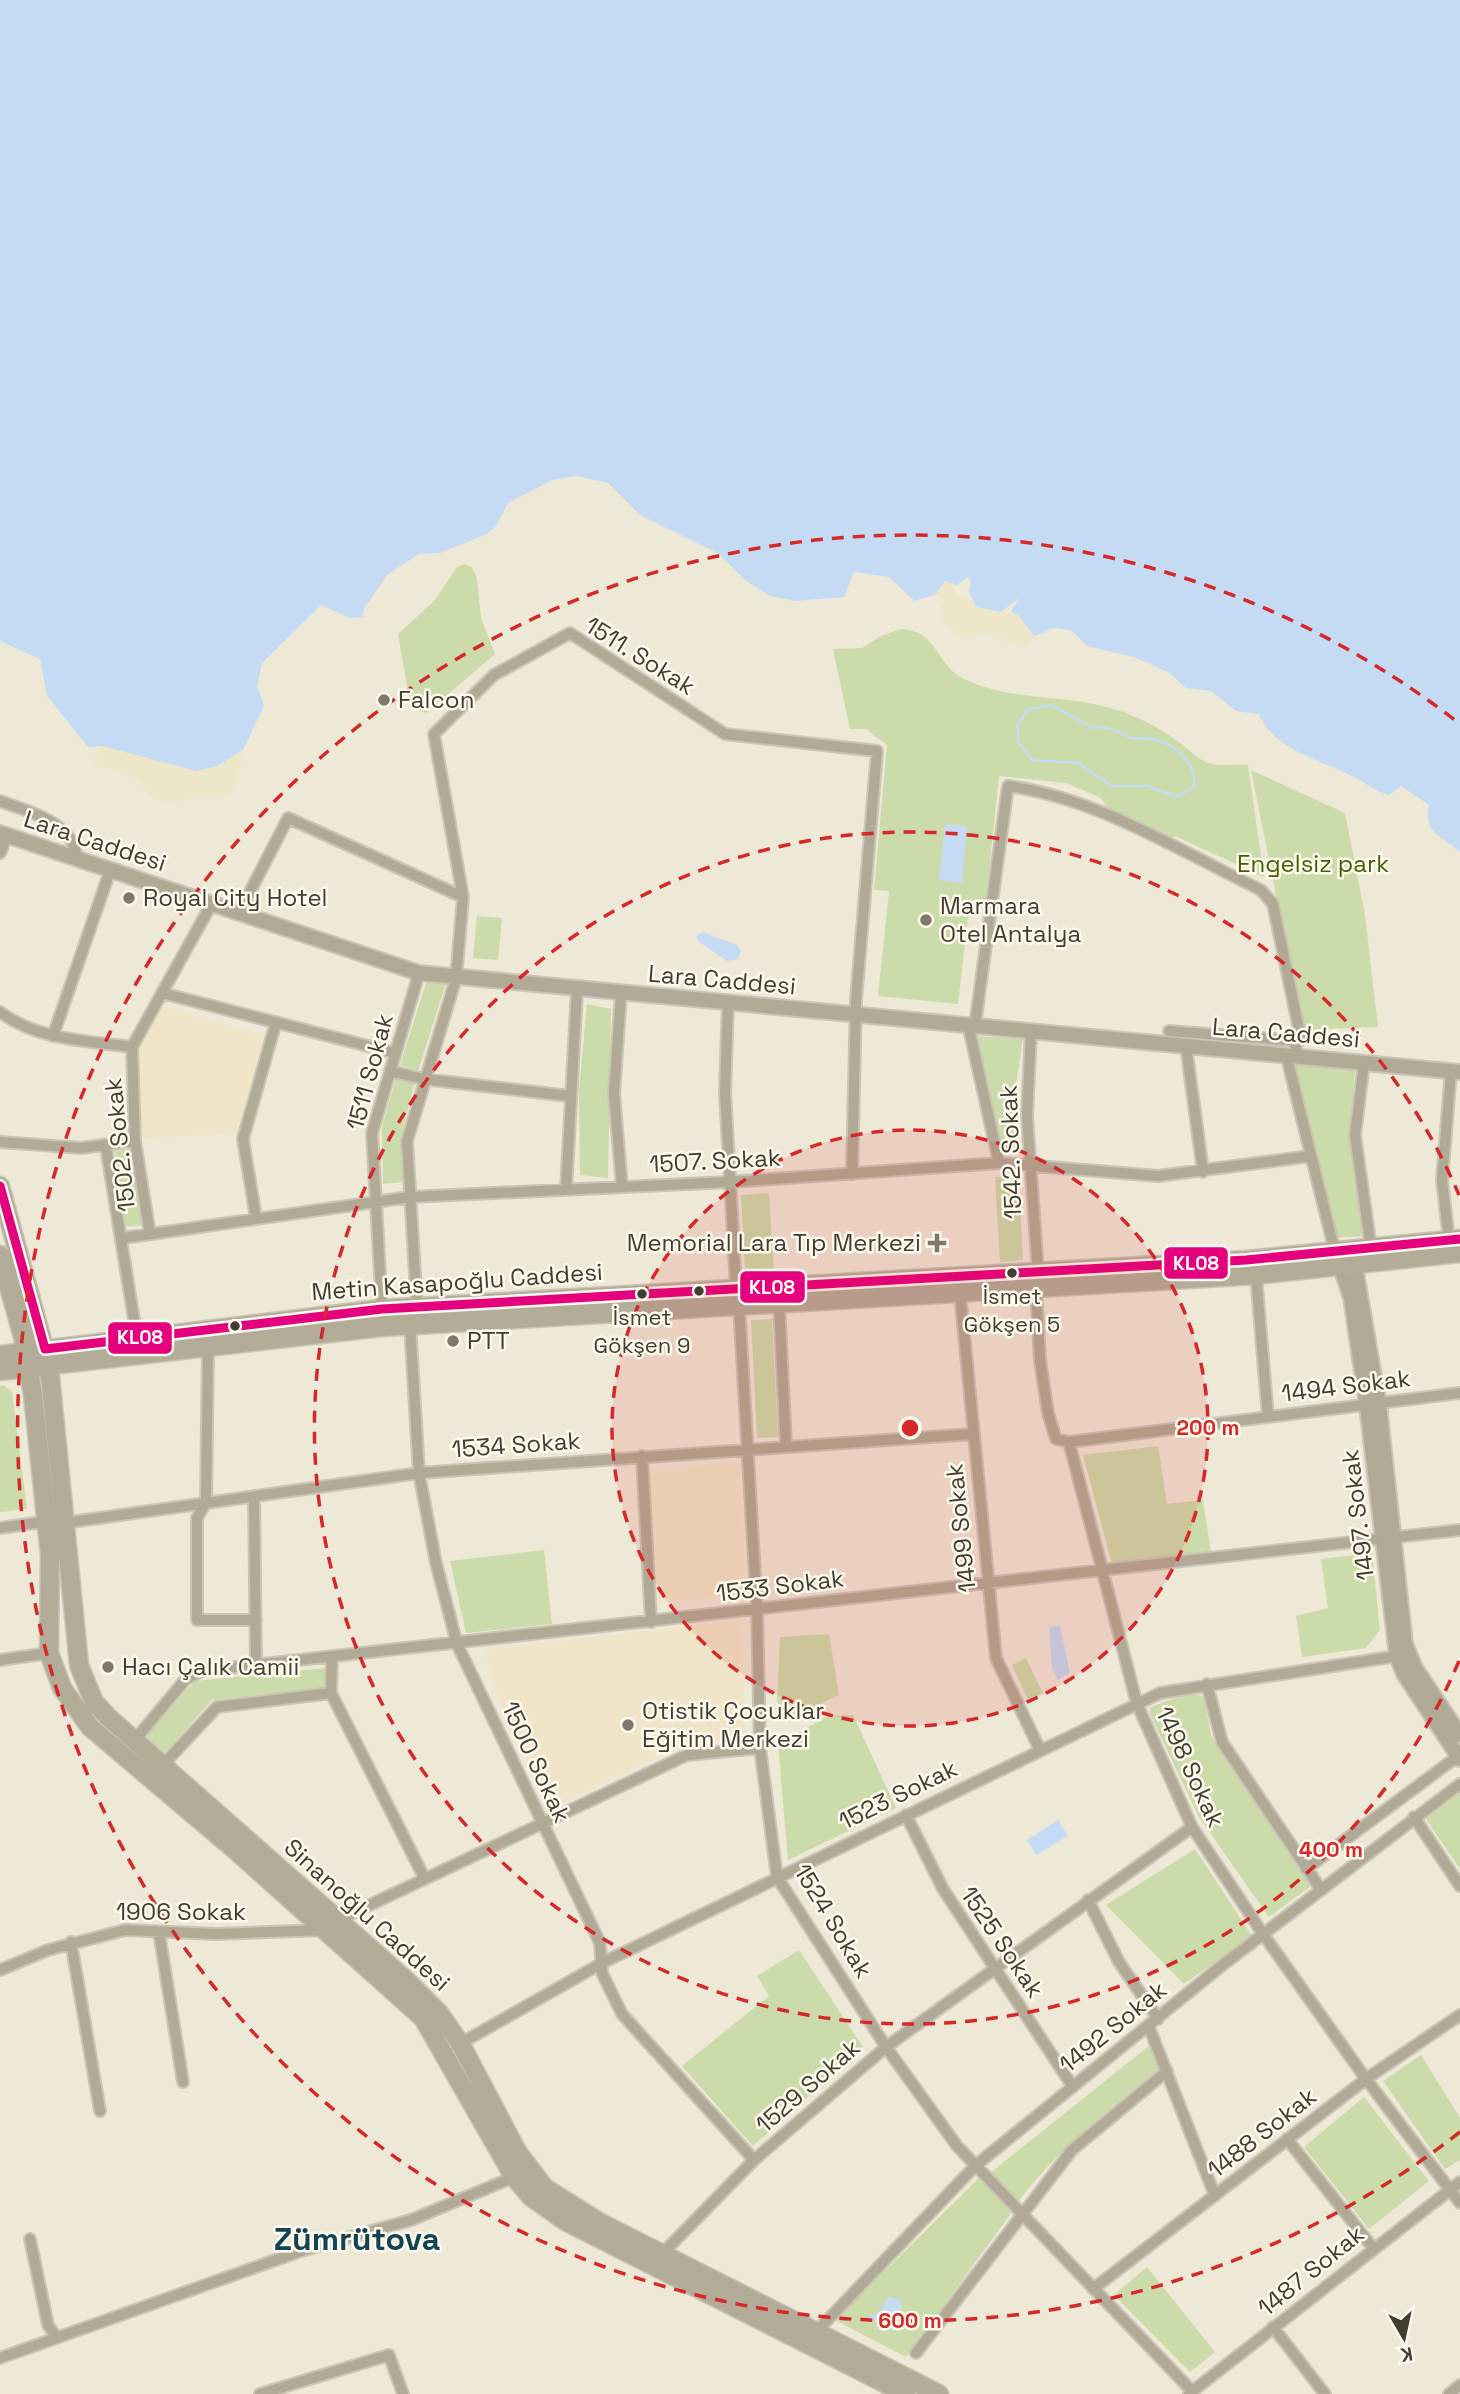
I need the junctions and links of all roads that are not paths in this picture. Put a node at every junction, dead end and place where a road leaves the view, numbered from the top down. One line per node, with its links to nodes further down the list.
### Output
1 (0, 801): 4 (street)
2 (4, 835): 3 (street); 4 (street, Lara Caddesi)
3 (0, 853)
4 (77, 860): 5 (street, Lara Caddesi)
5 (110, 871): 7 (street, Lara Caddesi); 21 (street)
6 (463, 897): 8 (street); 10 (street, 1511. Sokak); 16 (street, 1511. Sokak)
7 (212, 904): 8 (street, Lara Caddesi); 12 (street, 1502. Sokak)
8 (239, 913): 9 (street, Lara Caddesi)
9 (419, 973): 10 (street, Lara Caddesi); 25 (street, 1511 Sokak)
10 (456, 978): 11 (street, Lara Caddesi); 29 (street, 1511. Sokak)
11 (577, 990): 13 (street, Lara Caddesi); 30 (street)
12 (162, 993): 17 (street); 23 (street, 1502. Sokak)
13 (621, 994): 14 (street, Lara Caddesi); 41 (street)
14 (728, 1003): 16 (street, Lara Caddesi); 39 (street, 1524 Sokak)
15 (0, 1012): 21 (street)
16 (855, 1014): 18 (street, Lara Caddesi); 38 (street)
17 (276, 1023): 25 (street); 45 (street)
18 (972, 1024): 19 (street, Lara Caddesi); 24 (street); 35 (street)
19 (1031, 1030): 22 (street, Lara Caddesi); 36 (street, 1542. Sokak)
20 (1169, 1031): 24 (street)
21 (53, 1036): 23 (street)
22 (1186, 1046): 24 (street, Lara Caddesi); 37 (street)
23 (132, 1047): 31 (street, 1502. Sokak)
24 (1294, 1050): 26 (street, Lara Caddesi); 34 (street)
25 (395, 1053): 27 (street, 1511 Sokak)
26 (1364, 1063): 28 (street, Lara Caddesi); 49 (street)
27 (390, 1071): 29 (street); 44 (street, 1511 Sokak)
28 (1455, 1072): 48 (street)
29 (423, 1079): 30 (street); 43 (street, 1511. Sokak)
30 (569, 1096): 42 (street)
31 (135, 1141): 33 (street); 46 (street, 1502. Sokak)
32 (0, 1142): 33 (street)
33 (106, 1147): 47 (street)
34 (1311, 1156): 37 (street, 1507. Sokak); 51 (street)
35 (999, 1163): 36 (street, 1507. Sokak); 38 (street, 1507. Sokak)
36 (1030, 1164): 37 (street, 1507. Sokak); 53 (street, 1542. Sokak)
37 (1203, 1172)
38 (852, 1174): 39 (street, 1507. Sokak)
39 (729, 1182): 41 (street, 1507. Sokak); 55 (street, 1524 Sokak)
40 (0, 1186): 63 (main road, Si̇nanoğlu Caddesi)
41 (622, 1187): 42 (street, 1507. Sokak)
42 (566, 1190): 43 (street, 1507. Sokak)
43 (411, 1197): 44 (street, 1507. Sokak); 57 (street, 1511. Sokak)
44 (376, 1200): 45 (street, 1507. Sokak); 58 (street, 1511 Sokak)
45 (256, 1218): 46 (street, 1507. Sokak)
46 (150, 1234): 47 (street, 1507. Sokak)
47 (123, 1238): 60 (street)
48 (1456, 1244): 49 (main road, Metin Kasapoğlu Caddesi); 51 (main road, Metin Kasapoğlu Caddesi)
49 (1371, 1248): 51 (main road, Metin Kasapoğlu Caddesi)
50 (0, 1255): 64 (main road, Si̇nanoğlu Caddesi)
51 (1346, 1258): 52 (main road, Metin Kasapoğlu Caddesi); 53 (main road, Metin Kasapoğlu Caddesi); 67 (street, 1497. Sokak)
52 (1256, 1275): 53 (main road, Metin Kasapoğlu Caddesi); 68 (street)
53 (1037, 1281): 54 (main road, Metin Kasapoğlu Caddesi); 55 (main road, Metin Kasapoğlu Caddesi); 70 (street, 1498 Sokak)
54 (960, 1293): 56 (main road, Metin Kasapoğlu Caddesi); 69 (street, 1499 Sokak)
55 (738, 1296): 56 (main road, Metin Kasapoğlu Caddesi); 57 (main road, Metin Kasapoğlu Caddesi); 59 (main road, Metin Kasapoğlu Caddesi); 72 (street, 1524 Sokak)
56 (779, 1303): 71 (street)
57 (417, 1307): 58 (main road, Metin Kasapoğlu Caddesi)
58 (382, 1309): 60 (main road, Metin Kasapoğlu Caddesi)
59 (410, 1325): 61 (main road, Metin Kasapoğlu Caddesi); 74 (street, 1500 Sokak)
60 (137, 1338): 63 (main road, Metin Kasapoğlu Caddesi)
61 (208, 1347): 63 (main road, Metin Kasapoğlu Caddesi); 76 (street)
62 (0, 1355): 64 (main road)
63 (47, 1357): 64 (main road); 77 (main road, Si̇nanoğlu Caddesi)
64 (27, 1360): 65 (main road); 77 (main road, Si̇nanoğlu Caddesi)
65 (0, 1371)
66 (1460, 1393): 67 (street, 1494 Sokak)
67 (1373, 1406): 68 (street, 1494 Sokak); 80 (street, 1497. Sokak)
68 (1268, 1417): 70 (street, 1494 Sokak)
69 (973, 1434): 71 (street, 1534 Sokak); 82 (street, 1499 Sokak)
70 (1069, 1442): 81 (street, 1498 Sokak)
71 (786, 1446): 72 (street, 1534 Sokak)
72 (748, 1448): 73 (street, 1534 Sokak); 83 (street, 1524 Sokak)
73 (642, 1456): 74 (street, 1534 Sokak); 85 (street)
74 (419, 1473): 75 (street, 1534 Sokak); 86 (street, 1500 Sokak)
75 (254, 1496): 76 (street, 1534 Sokak); 84 (street)
76 (206, 1503): 77 (street, 1534 Sokak); 84 (street)
77 (56, 1522): 78 (street, 1534 Sokak); 87 (main road, Si̇nanoğlu Caddesi); 96 (main road, Si̇nanoğlu Caddesi)
78 (0, 1528)
79 (1460, 1530): 80 (street, 1533 Sokak)
80 (1390, 1539): 81 (street, 1533 Sokak); 88 (street, 1497. Sokak); 95 (street, 1497. Sokak)
81 (1105, 1570): 82 (street, 1533 Sokak); 94 (street, 1498 Sokak)
82 (988, 1584): 83 (street, 1533 Sokak); 98 (street, 1499 Sokak)
83 (757, 1610): 85 (street, 1533 Sokak); 97 (street, 1524 Sokak)
84 (256, 1620): 91 (street)
85 (652, 1622): 86 (street, 1533 Sokak)
86 (457, 1644): 89 (street, 1533 Sokak); 104 (street, 1500 Sokak)
87 (50, 1653): 90 (street); 112 (main road, Si̇nanoğlu Caddesi)
88 (1397, 1656): 92 (street, 1523 Sokak); 99 (street, 1497. Sokak)
89 (332, 1658): 91 (street, 1533 Sokak); 93 (street)
90 (0, 1660)
91 (256, 1665): 96 (street, 1533 Sokak)
92 (1208, 1684): 94 (street, 1523 Sokak); 106 (street)
93 (331, 1693): 100 (street); 108 (street)
94 (1137, 1704): 98 (street, 1523 Sokak); 105 (street, 1498 Sokak)
95 (1460, 1735)
96 (134, 1741): 100 (main road, Si̇nanoğlu Caddesi)
97 (760, 1748): 104 (street); 107 (street, 1524 Sokak)
98 (1040, 1750): 102 (street, 1523 Sokak)
99 (1459, 1757): 106 (street)
100 (162, 1766): 112 (main road, Si̇nanoğlu Caddesi)
101 (1460, 1784): 103 (street, 1492 Sokak)
102 (906, 1815): 107 (street, 1523 Sokak); 117 (street, 1525 Sokak)
103 (1414, 1817): 109 (street); 110 (street, 1492 Sokak)
104 (542, 1823): 108 (street); 116 (street, 1500 Sokak)
105 (1192, 1827): 111 (street, 1529 Sokak); 114 (street, 1498 Sokak)
106 (1306, 1869): 110 (street)
107 (777, 1877): 116 (street, 1523 Sokak); 121 (street, 1524 Sokak)
108 (425, 1879): 112 (street)
109 (1460, 1886)
110 (1321, 1888): 114 (street, 1492 Sokak)
111 (1088, 1899): 117 (street, 1529 Sokak); 120 (street)
112 (332, 1925): 113 (street, 1906 Sokak); 122 (main road, Si̇nanoğlu Caddesi)
113 (159, 1932): 115 (street, 1906 Sokak); 125 (street)
114 (1263, 1934): 120 (street, 1492 Sokak); 124 (street, 1498 Sokak)
115 (71, 1942): 118 (street, 1906 Sokak); 127 (street)
116 (602, 1963): 122 (street, 1523 Sokak); 129 (street, 1500 Sokak)
117 (995, 1967): 121 (street, 1529 Sokak); 126 (street, 1525 Sokak)
118 (0, 1970)
119 (1460, 2015): 124 (street, 1488 Sokak)
120 (1153, 2023): 123 (street); 126 (street, 1492 Sokak)
121 (886, 2047): 129 (street, 1529 Sokak); 130 (street, 1524 Sokak)
122 (452, 2048): 131 (main road, Si̇nanoğlu Caddesi); 139 (main road, Si̇nanoğlu Caddesi)
123 (1167, 2071): 134 (street); 136 (street)
124 (1366, 2079): 128 (street, 1488 Sokak); 133 (street, 1498 Sokak)
125 (183, 2082)
126 (1073, 2087): 130 (street, 1492 Sokak)
127 (100, 2111)
128 (1287, 2140): 134 (street, 1488 Sokak); 138 (street)
129 (754, 2160): 139 (street, 1529 Sokak)
130 (975, 2166): 136 (street, 1524 Sokak); 142 (street, 1492 Sokak)
131 (514, 2177): 143 (street); 150 (main road, Si̇nanoğlu Caddesi)
132 (1460, 2182): 133 (street, 1487 Sokak)
133 (1450, 2188): 135 (street, 1498 Sokak); 138 (street, 1487 Sokak)
134 (1215, 2196): 140 (street, 1488 Sokak)
135 (1460, 2203)
136 (1023, 2216): 140 (street, 1524 Sokak); 144 (street)
137 (30, 2239): 143 (street)
138 (1373, 2248): 141 (street, 1487 Sokak)
139 (663, 2253): 142 (main road, Si̇nanoğlu Caddesi)
140 (1093, 2289): 147 (street, 1524 Sokak)
141 (1273, 2327): 147 (street, 1487 Sokak); 152 (street)
142 (817, 2331): 151 (main road, Si̇nanoğlu Caddesi)
143 (56, 2337): 145 (street)
144 (916, 2353)
145 (0, 2358)
146 (1460, 2385): 153 (street)
147 (1190, 2393)
148 (260, 2394): 149 (street)
149 (403, 2394)
150 (906, 2394)
151 (939, 2394)
152 (1325, 2394)
153 (1449, 2394)

